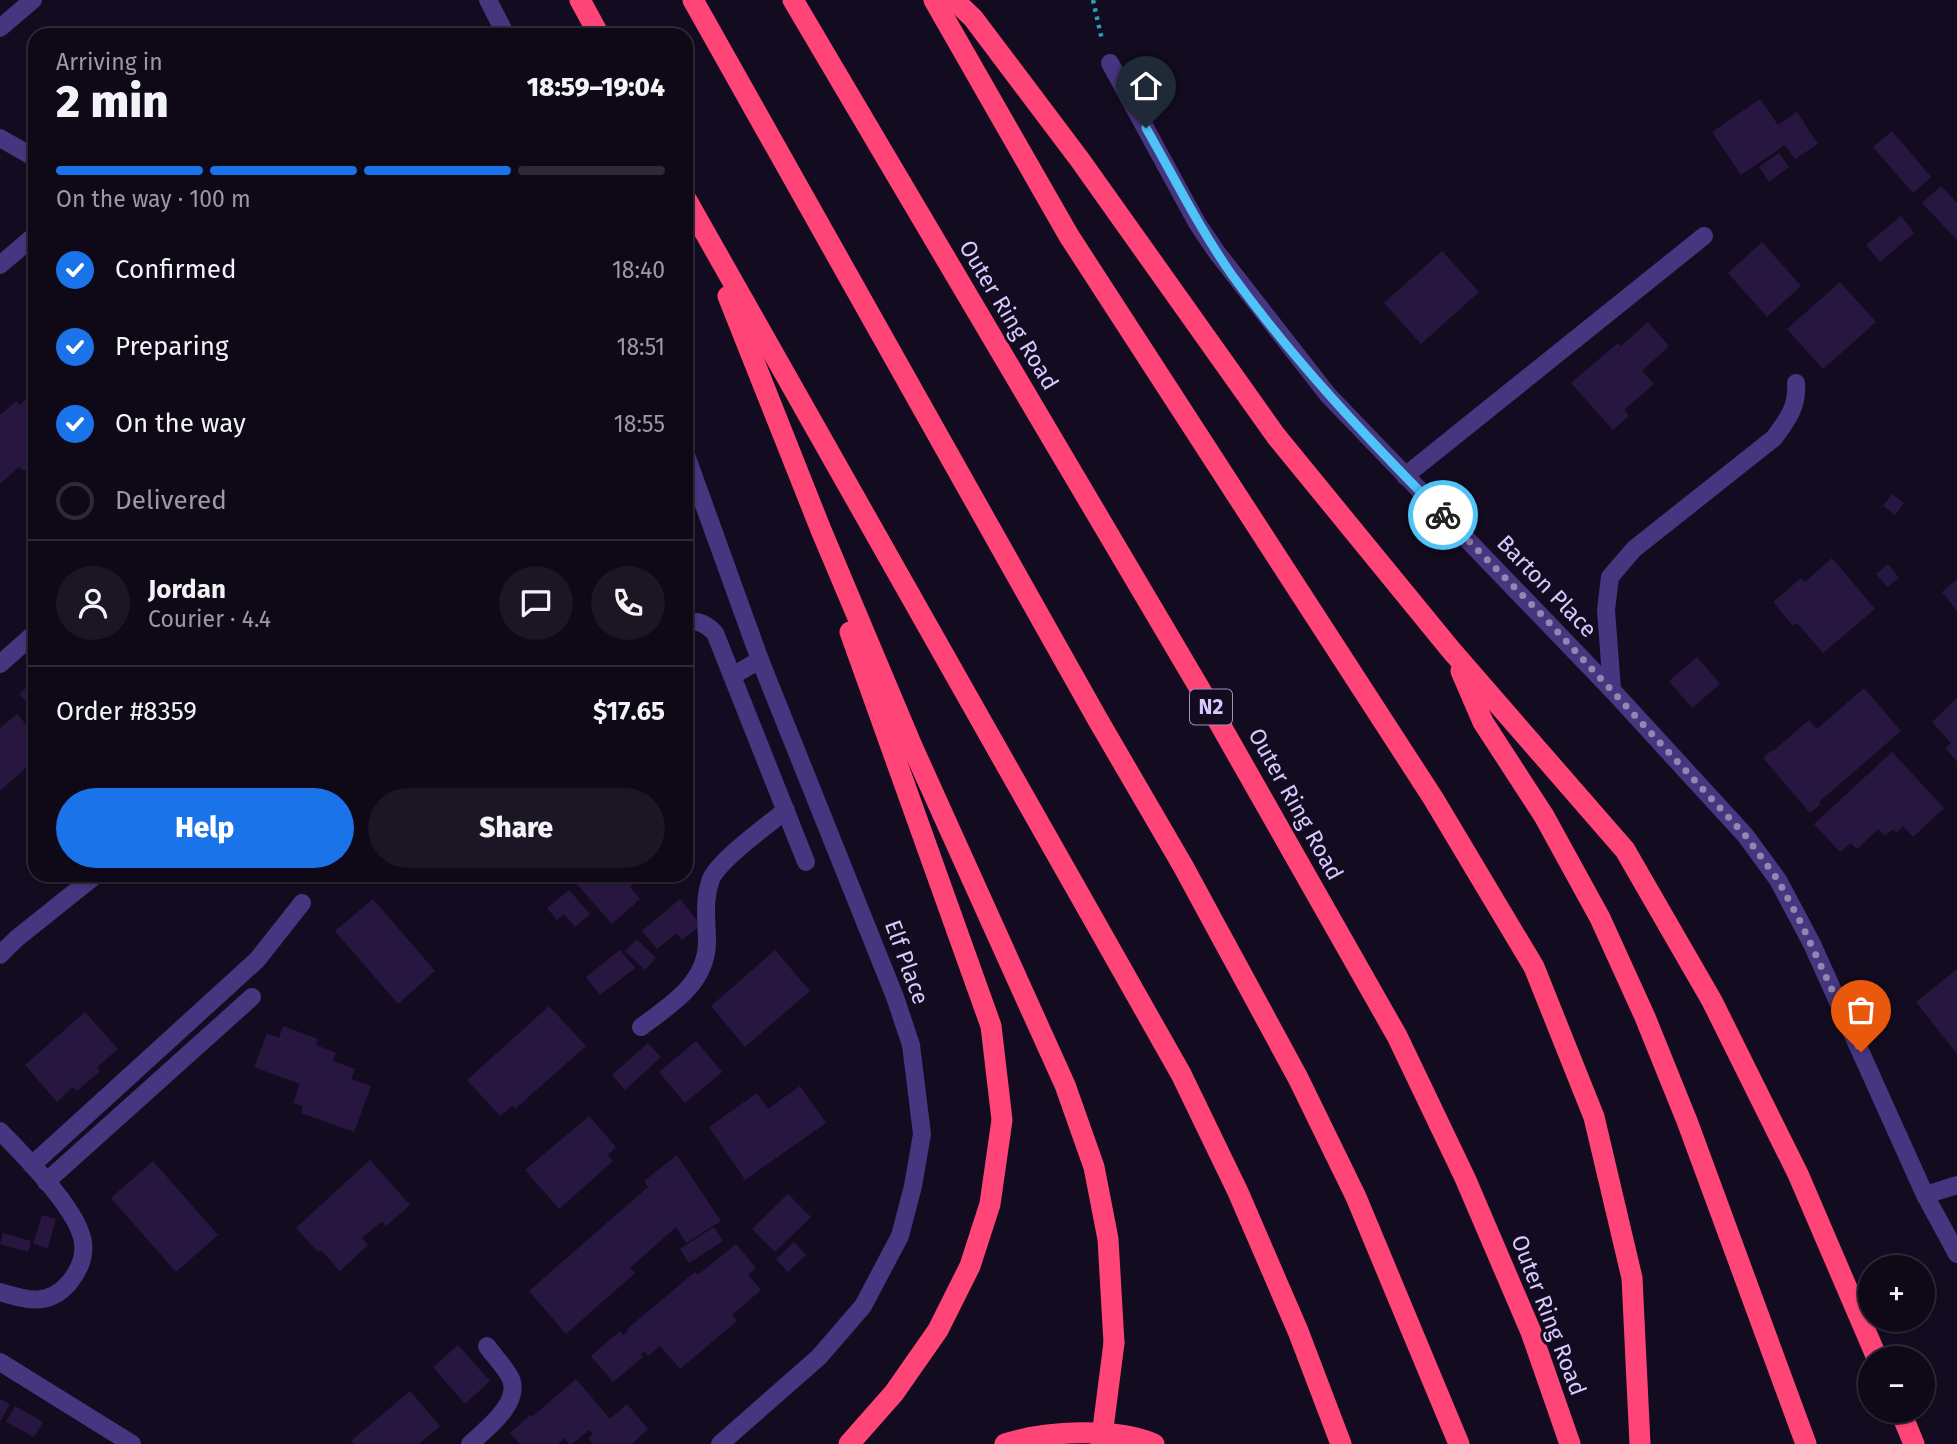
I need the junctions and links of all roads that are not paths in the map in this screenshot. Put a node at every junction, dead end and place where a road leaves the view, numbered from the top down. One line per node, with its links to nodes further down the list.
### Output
1 (33, 0): 8 (street)
2 (488, 0): 9 (street)
3 (580, 0): 10 (highway)
4 (694, 0): 56 (highway)
5 (793, 0): 57 (highway, Outer Ring Road / N2)
6 (934, 0): 58 (highway)
7 (954, 0): 25 (highway)
8 (0, 28)
9 (502, 28)
10 (595, 28)
11 (1110, 63): 21 (street, Barton Place)
12 (0, 138): 13 (street)
13 (28, 154)
14 (693, 212): 15 (highway)
15 (698, 222): 22 (highway); 55 (highway)
16 (1704, 236): 21 (street)
17 (28, 240): 18 (street)
18 (0, 265)
19 (1796, 383): 29 (street)
20 (693, 474): 26 (street, Elf Place)
21 (1405, 476): 29 (street, Barton Place)
22 (821, 530): 51 (highway); 53 (highway, bridge)
23 (693, 621): 28 (street)
24 (28, 639): 27 (street)
25 (1451, 650): 45 (highway); 59 (highway)
26 (760, 660): 28 (street); 50 (street, Elf Place)
27 (0, 664)
28 (732, 676): 30 (street)
29 (1612, 690): 41 (street, Barton Place)
30 (786, 810): 31 (street); 36 (street)
31 (806, 862)
32 (87, 882): 34 (street)
33 (302, 903): 38 (street)
34 (0, 955)
35 (253, 997): 39 (street)
36 (640, 1027)
37 (0, 1131): 38 (street)
38 (32, 1165): 39 (street)
39 (46, 1182): 43 (street)
40 (1957, 1185): 41 (street)
41 (1925, 1195): 42 (street, Barton Place)
42 (1957, 1254)
43 (0, 1292)
44 (487, 1346): 49 (street)
45 (1872, 1346)
46 (0, 1362): 48 (street)
47 (1905, 1423): 60 (highway)
48 (132, 1444)
49 (470, 1444)
50 (720, 1444)
51 (849, 1444)
52 (1005, 1444): 54 (highway)
53 (1101, 1444)
54 (1154, 1444)
55 (1341, 1444)
56 (1459, 1444)
57 (1570, 1444)
58 (1640, 1444)
59 (1806, 1444)
60 (1914, 1444)

